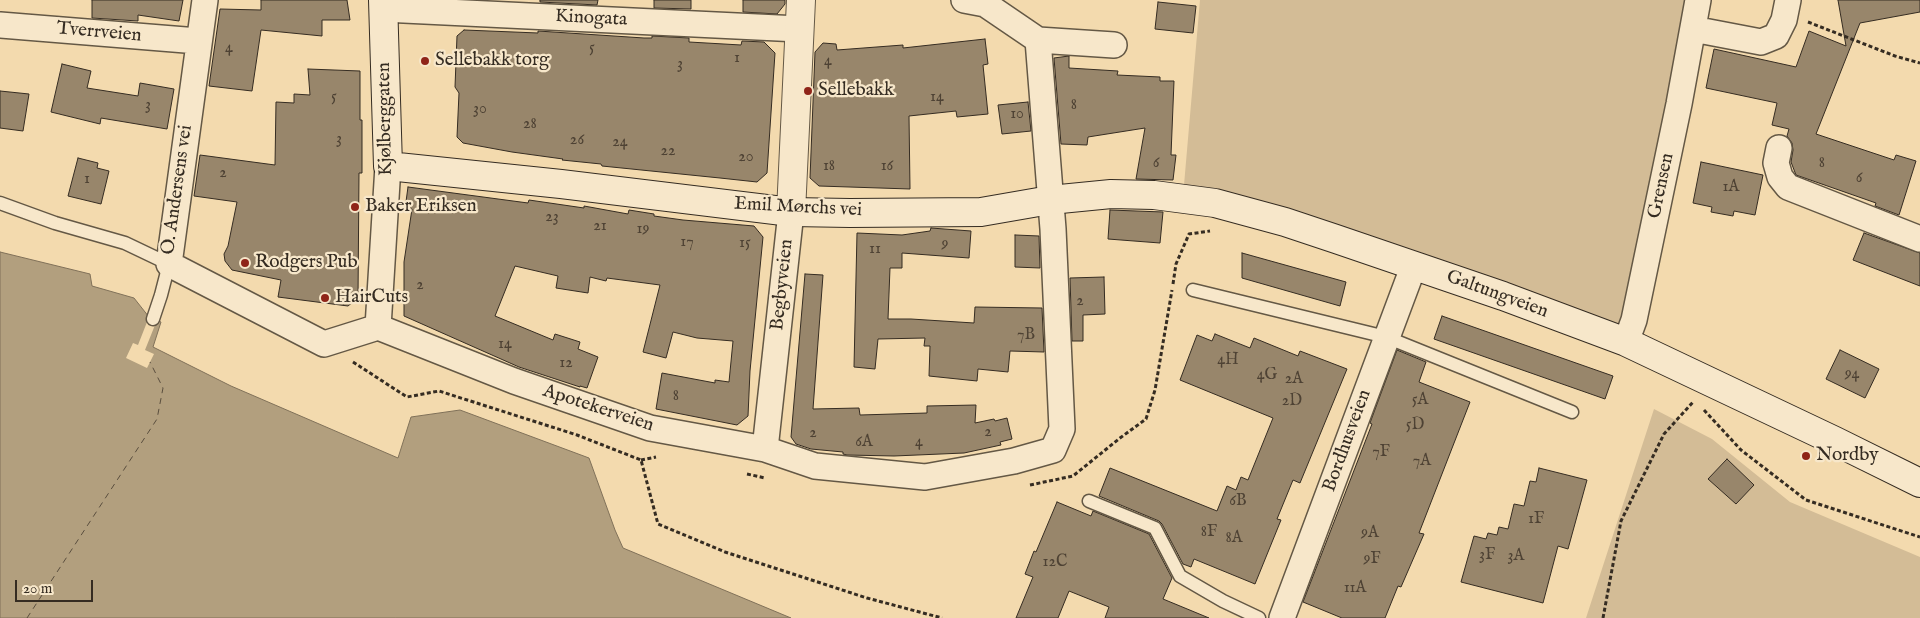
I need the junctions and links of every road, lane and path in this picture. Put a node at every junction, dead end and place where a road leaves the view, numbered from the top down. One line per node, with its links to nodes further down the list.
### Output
1 (205, 0): 11 (street, O. Andersens vei)
2 (801, 0): 8 (main road, Begbyveien)
3 (964, 0): 10 (street)
4 (1698, 0): 9 (street, Grensen)
5 (383, 4): 8 (street, Kinogata); 15 (main road, Kjølberggaten)
6 (1787, 6): 9 (street); 13 (path)
7 (0, 25): 11 (street, Tverrveien)
8 (799, 29): 18 (main road, Begbyveien)
9 (1693, 29): 27 (street, Grensen)
10 (1038, 40): 12 (street); 16 (street)
11 (198, 41): 21 (street, O. Andersens vei)
12 (1114, 44)
13 (1920, 63)
14 (1779, 148): 20 (street)
15 (388, 166): 18 (main road, Emil Mørchs vei); 25 (street, Kjølberggaten)
16 (1050, 200): 18 (main road, Emil Mørchs vei); 22 (main road, Galtungveien); 32 (street, Apotekerveien)
17 (0, 203): 21 (lane, O. Andersens vei)
18 (791, 212): 32 (street, Begbyveien)
19 (1216, 230): 38 (path)
20 (1920, 239)
21 (169, 264): 24 (lane); 28 (street)
22 (1414, 265): 26 (street, Bordhusveien); 27 (main road, Galtungveien)
23 (1193, 290): 26 (lane)
24 (153, 319)
25 (378, 327): 28 (street); 32 (street, Apotekerveien)
26 (1386, 337): 31 (lane); 43 (street, Bordhusveien)
27 (1626, 342): 37 (main road, Galtungveien)
28 (324, 344): 34 (path)
29 (1686, 396): 44 (path)
30 (1702, 407): 40 (path)
31 (1572, 412)
32 (765, 449)
33 (664, 454): 34 (path)
34 (641, 460): 41 (path)
35 (746, 474): 36 (path)
36 (774, 479)
37 (1920, 483)
38 (1024, 486)
39 (1089, 501): 42 (lane)
40 (1920, 537)
41 (942, 618)
42 (1259, 618)
43 (1282, 618)
44 (1603, 618)

